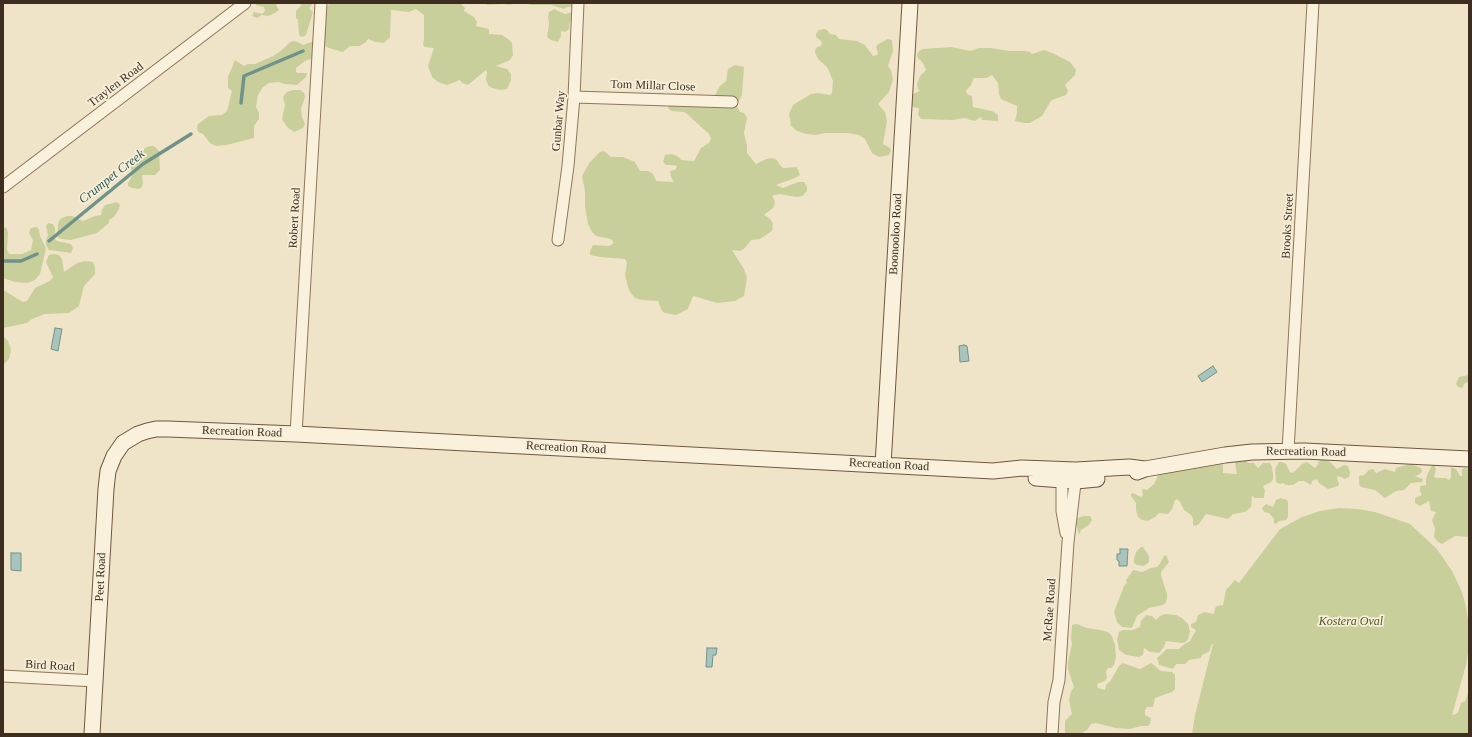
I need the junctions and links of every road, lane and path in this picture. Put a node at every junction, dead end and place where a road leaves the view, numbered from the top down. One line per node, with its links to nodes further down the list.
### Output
1 (245, 3): 8 (street, Traylen Road)
2 (321, 3): 11 (street, Robert Road)
3 (578, 3): 6 (street, Gunbar Way)
4 (910, 3): 14 (street, Boonooloo Road)
5 (1313, 3): 12 (street, Brooks Street)
6 (574, 97): 7 (street, Tom Millar Close); 9 (street, Gunbar Way)
7 (732, 102)
8 (3, 186)
9 (558, 240)
10 (138, 434): 11 (street, Recreation Road); 18 (street, Peet Road)
11 (296, 434): 14 (street, Recreation Road)
12 (1288, 451): 13 (street, Recreation Road); 15 (street, Recreation Road)
13 (1469, 459)
14 (883, 465): 15 (street, Recreation Road)
15 (1069, 475): 17 (street, McRae Road)
16 (3, 676): 18 (street, Bird Road)
17 (1059, 680): 20 (street, McRae Road); 21 (street, McRae Road)
18 (95, 681): 19 (street, Peet Road)
19 (92, 734)
20 (1052, 734)
21 (1060, 734)

